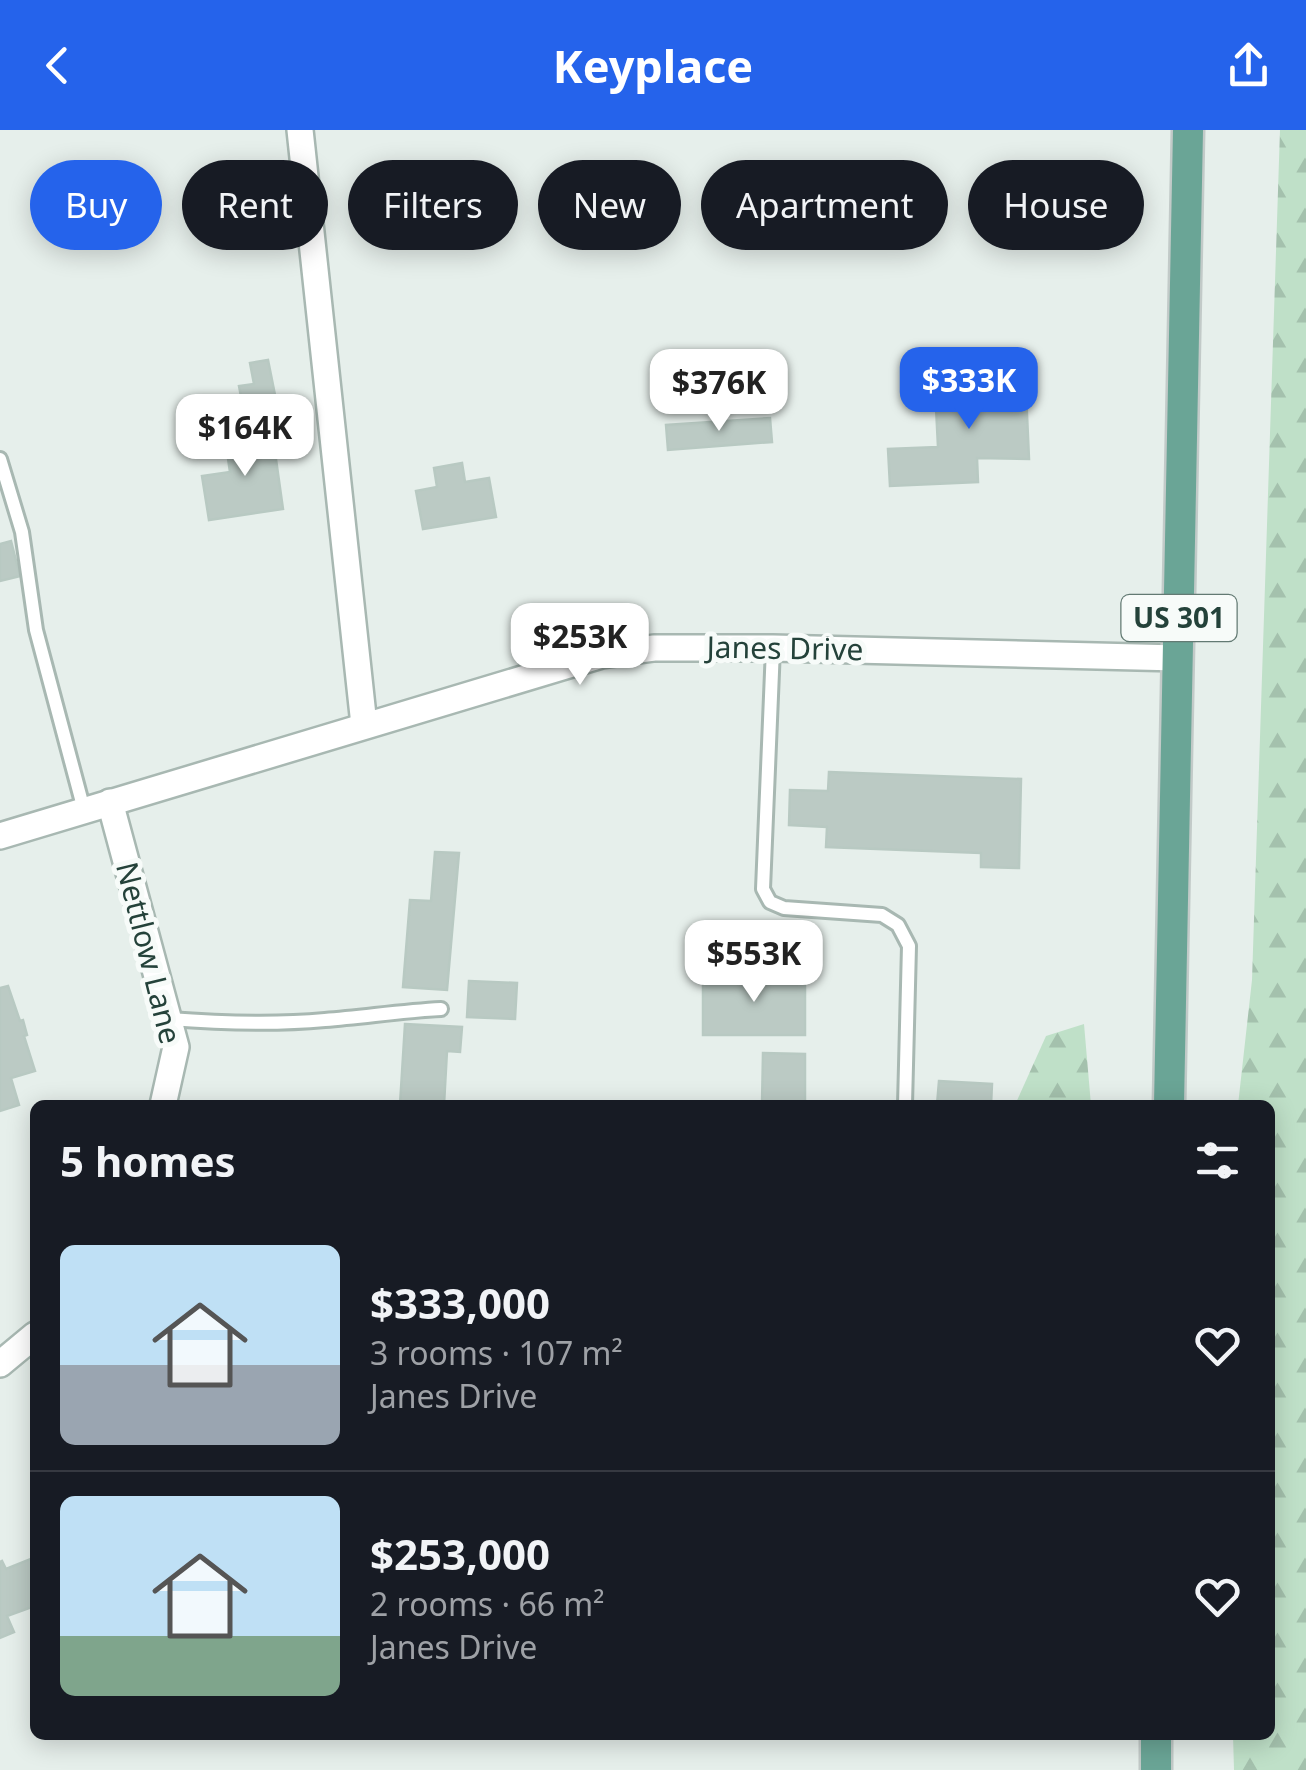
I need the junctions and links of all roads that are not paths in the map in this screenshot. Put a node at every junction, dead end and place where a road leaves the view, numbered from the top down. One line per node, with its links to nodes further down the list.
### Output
1 (300, 130): 6 (street)
2 (1188, 130): 5 (main road, US 301)
3 (0, 458): 8 (lane)
4 (773, 648): 5 (street, Janes Drive); 6 (street, Janes Drive); 13 (lane)
5 (1178, 658): 14 (main road, US 301)
6 (364, 726): 7 (street, Janes Drive)
7 (110, 802): 8 (street, Janes Drive); 11 (street, Nettlow Lane)
8 (84, 810): 9 (street, Janes Drive)
9 (0, 836)
10 (441, 1009): 11 (lane)
11 (169, 1019): 12 (street, Nettlow Lane)
12 (164, 1100)
13 (905, 1100)
14 (1169, 1100)
15 (30, 1339): 16 (street)
16 (0, 1364)
17 (1156, 1740): 18 (main road)
18 (1156, 1770)

